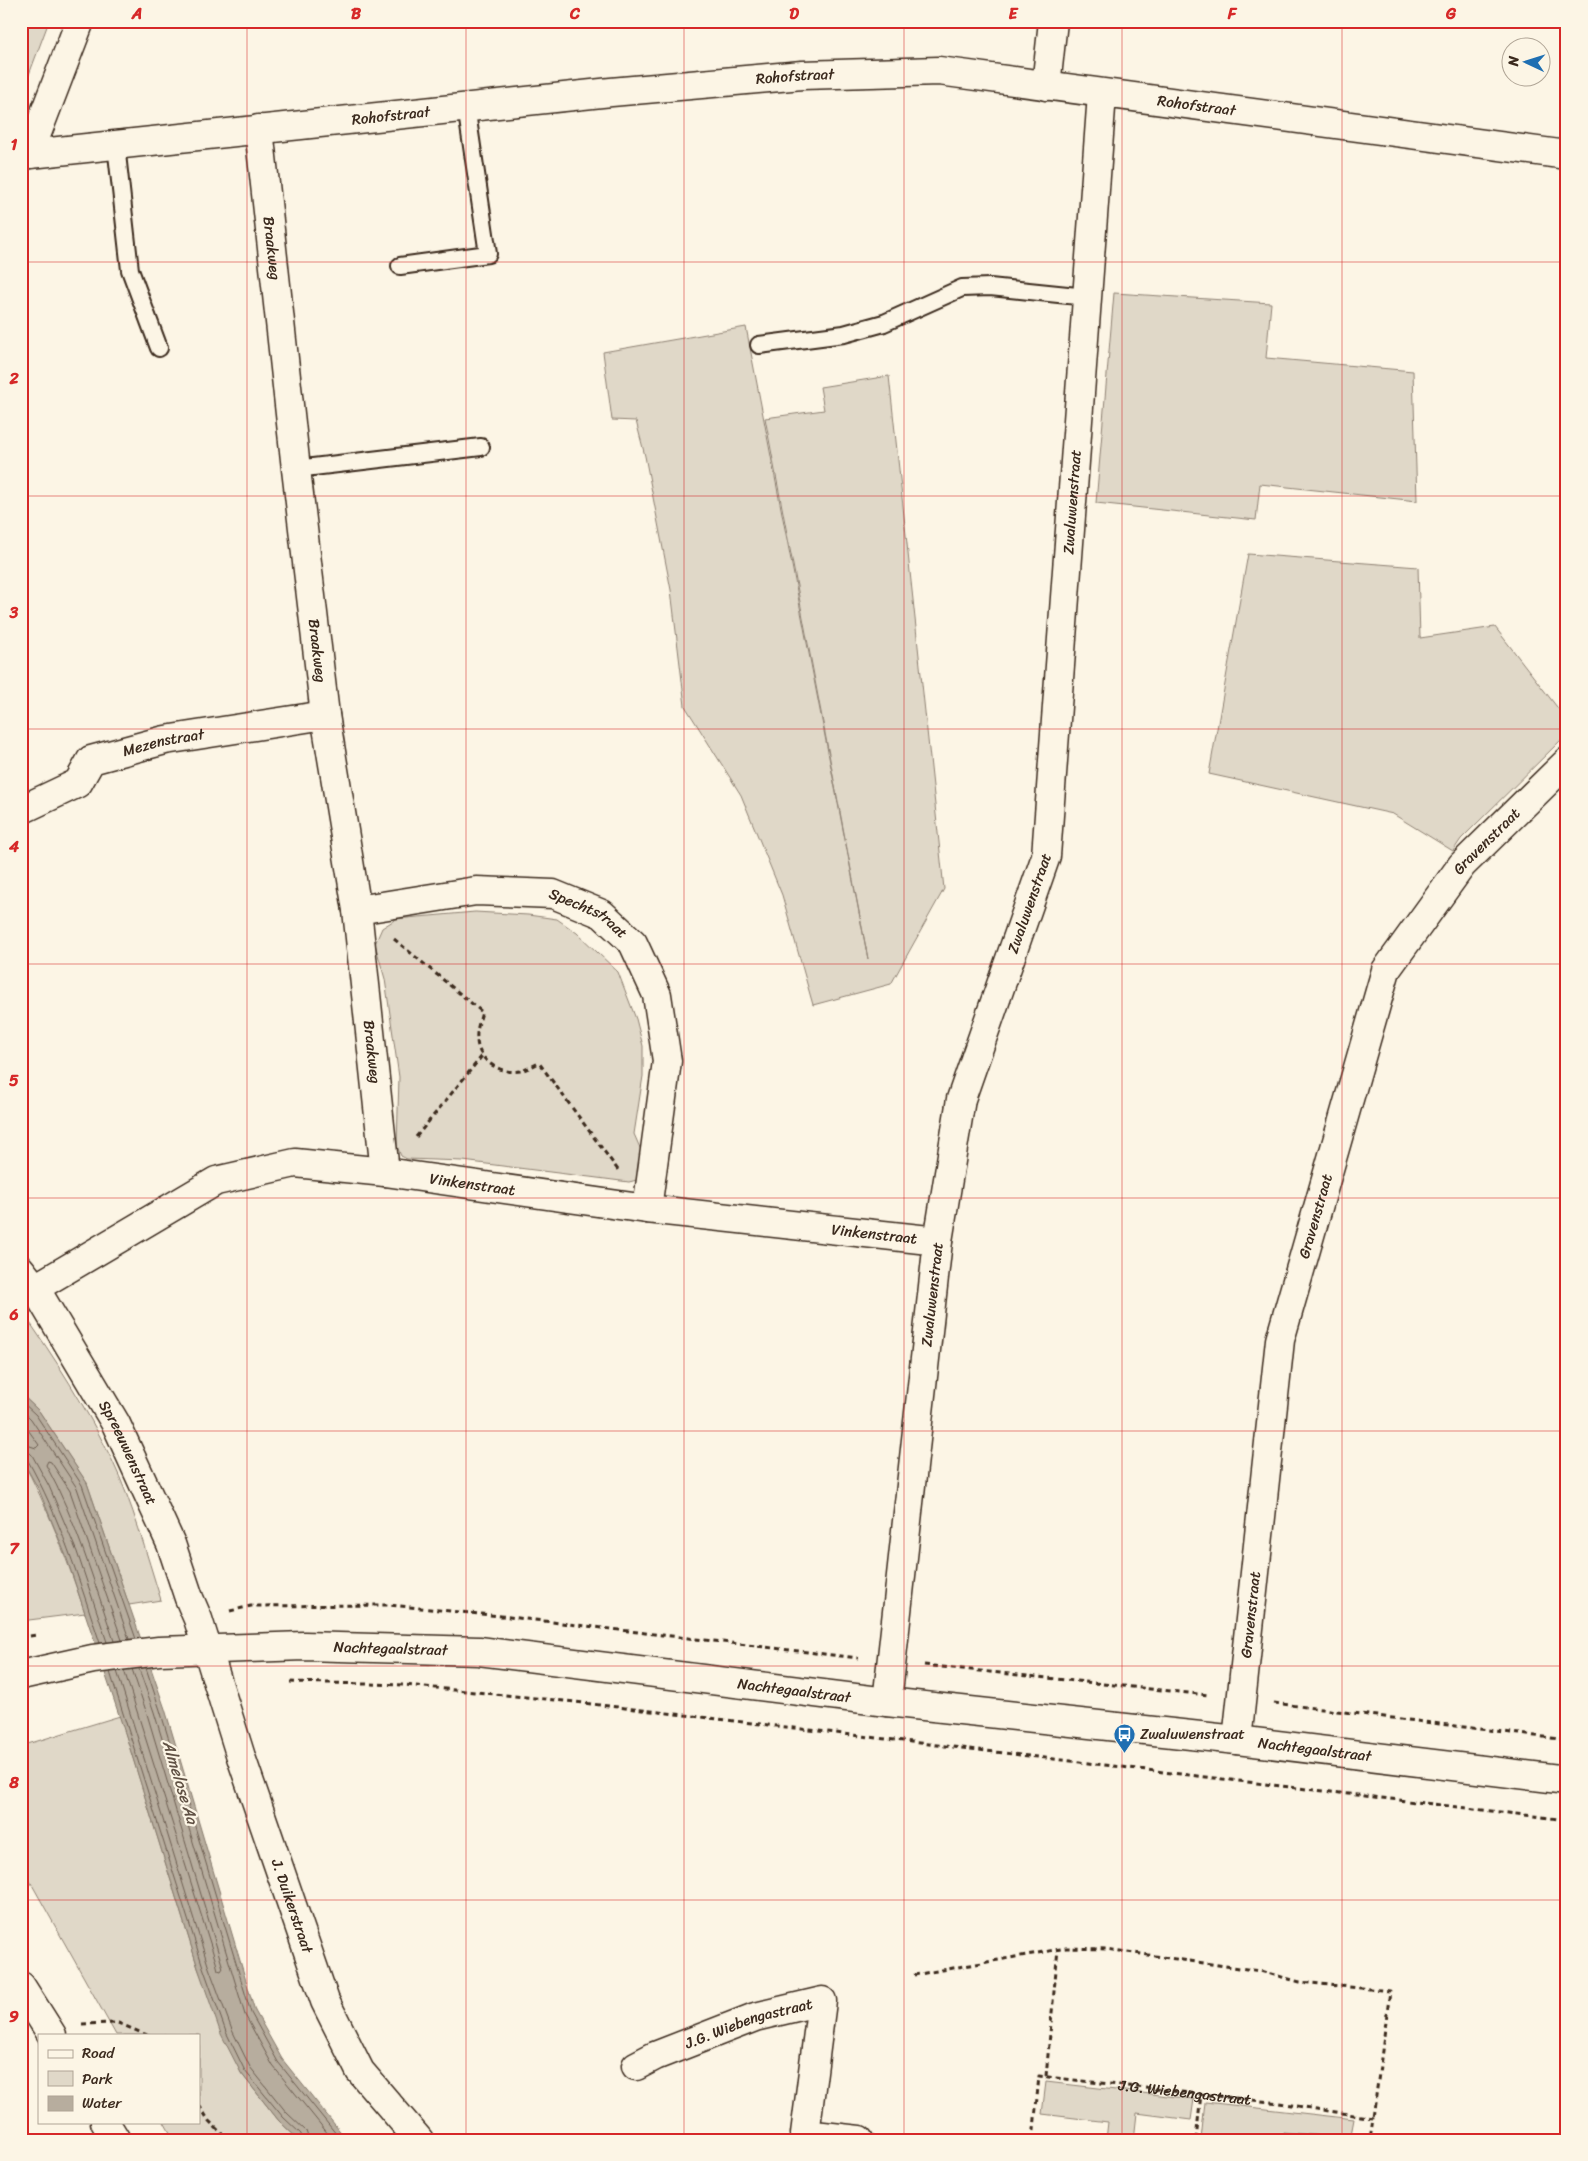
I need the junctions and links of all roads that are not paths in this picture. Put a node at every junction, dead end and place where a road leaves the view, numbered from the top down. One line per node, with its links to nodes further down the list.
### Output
1 (80, 21): 8 (street)
2 (1053, 21): 3 (street)
3 (1046, 86): 4 (street, Rohofstraat); 5 (street, Rohofstraat)
4 (1102, 94): 9 (street, Rohofstraat); 11 (street, Zwaluwenstraat)
5 (466, 106): 6 (street, Rohofstraat); 10 (lane)
6 (259, 129): 7 (street, Rohofstraat); 15 (street, Braakweg)
7 (116, 145): 8 (street, Rohofstraat); 13 (lane)
8 (25, 155)
9 (1567, 155)
10 (400, 266)
11 (1087, 297): 12 (lane); 22 (street, Zwaluwenstraat)
12 (759, 345)
13 (159, 348)
14 (481, 447): 15 (lane)
15 (296, 469): 16 (street, Braakweg)
16 (325, 715): 18 (street, Mezenstraat); 19 (street, Braakweg)
17 (1567, 762): 27 (street, Gravenstraat)
18 (21, 810)
19 (357, 910): 20 (street, Braakweg); 21 (street, Spechtstraat)
20 (385, 1172): 21 (street, Vinkenstraat); 23 (street, Vinkenstraat)
21 (647, 1209): 22 (street, Vinkenstraat)
22 (938, 1241): 26 (street, Zwaluwenstraat)
23 (28, 1279): 24 (street, Spreeuwenstraat)
24 (206, 1649): 25 (street, Nachtegaalstraat); 26 (street, Nachtegaalstraat); 35 (street, J. Duikerstraat)
25 (21, 1675)
26 (887, 1702): 27 (street, Nachtegaalstraat)
27 (1237, 1740): 28 (street, Nachtegaalstraat)
28 (1567, 1780)
29 (21, 1986): 30 (street)
30 (49, 2030)
31 (636, 2066): 33 (street, J.G. Wiebengastraat)
32 (106, 2124): 34 (street)
33 (804, 2137): 36 (street, J.G. Wiebengastraat)
34 (116, 2140)
35 (419, 2140)
36 (859, 2140)

